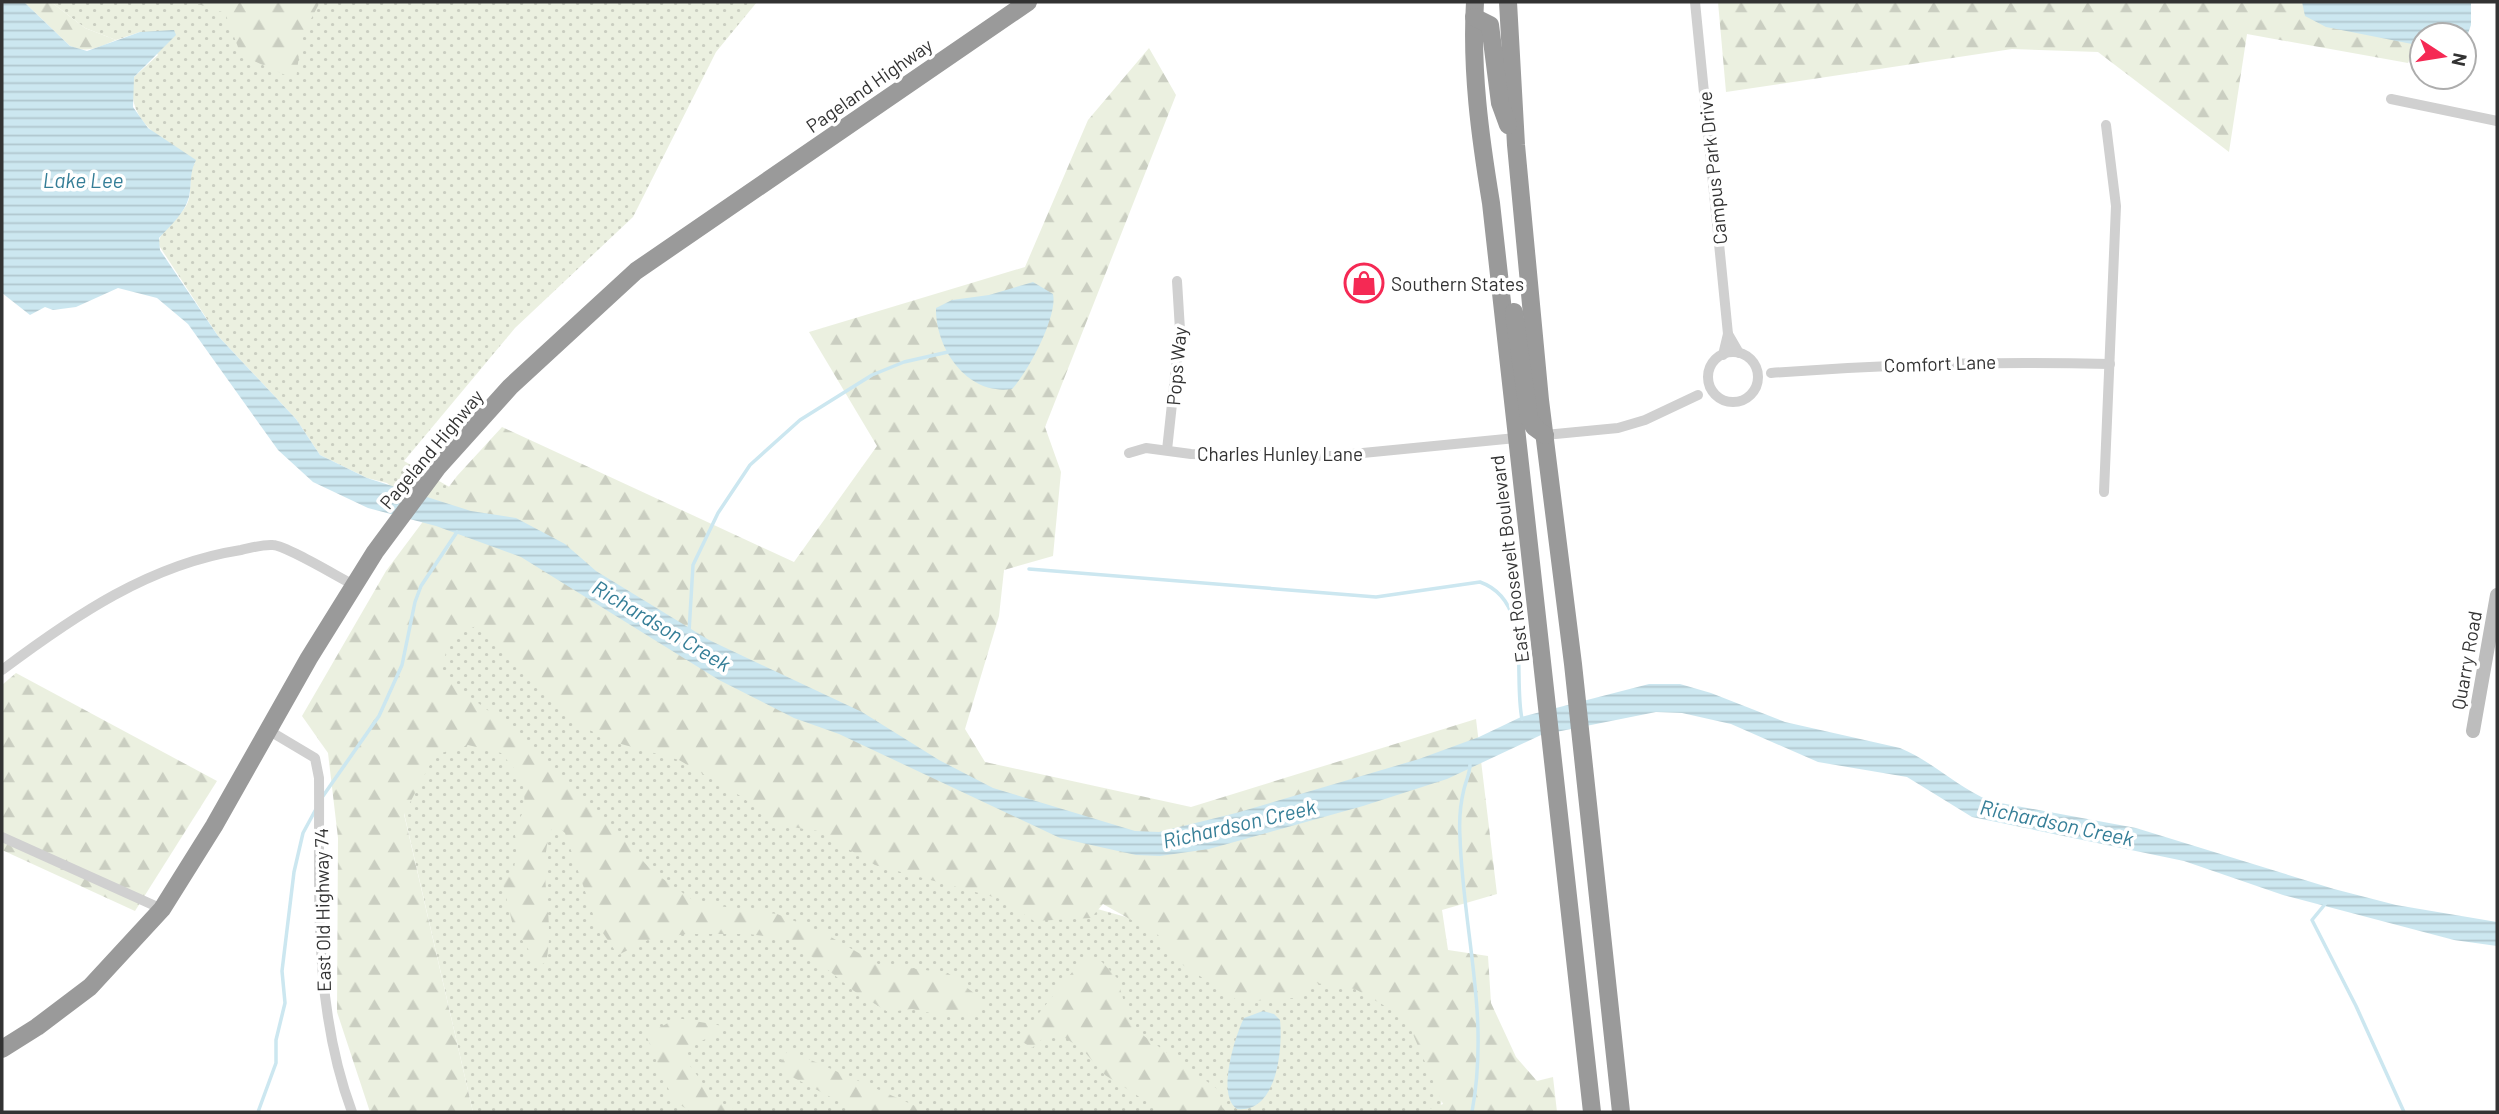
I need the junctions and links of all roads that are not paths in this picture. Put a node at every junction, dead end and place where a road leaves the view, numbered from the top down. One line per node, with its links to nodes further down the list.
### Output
1 (1028, 2): 27 (highway, Pageland Highway)
2 (1492, 2): 5 (highway)
3 (1695, 2): 12 (street, Campus Park Drive)
4 (1475, 9): 9 (highway); 10 (highway, East Roosevelt Boulevard)
5 (1508, 10): 9 (highway)
6 (2391, 99): 7 (street)
7 (2497, 121)
8 (2106, 125): 15 (street)
9 (1516, 145): 22 (highway)
10 (1495, 248): 22 (highway); 23 (highway, East Roosevelt Boulevard)
11 (1177, 281): 24 (street, Pops Way)
12 (1728, 334): 13 (street, Campus Park Drive); 14 (street, Campus Park Drive)
13 (1739, 353): 14 (street); 16 (street, Comfort Lane)
14 (1723, 355): 18 (street)
15 (2110, 364): 17 (street, Comfort Lane); 26 (street)
16 (1756, 368): 17 (street, Comfort Lane); 19 (street)
17 (1771, 373): 19 (street)
18 (1709, 382): 20 (street); 21 (street)
19 (1756, 387): 21 (street)
20 (1698, 395): 21 (street); 22 (street)
21 (1717, 396)
22 (1545, 435): 29 (highway)
23 (1516, 438): 24 (street, Charles Hunley Lane); 29 (highway); 35 (highway, East Roosevelt Boulevard)
24 (1167, 450): 25 (street, Charles Hunley Lane)
25 (1129, 453)
26 (2104, 492)
27 (354, 585): 30 (street); 31 (highway, Pageland Highway)
28 (2497, 595): 32 (street, Quarry Road)
29 (1564, 601): 40 (highway)
30 (2, 670)
31 (268, 730): 34 (highway, Pageland Highway); 37 (street, East Old Highway 74)
32 (2473, 732)
33 (2, 837): 34 (street)
34 (162, 909): 36 (highway, Pageland Highway)
35 (1579, 995): 38 (highway, East Roosevelt Boulevard); 39 (highway)
36 (2, 1049)
37 (352, 1112)
38 (1592, 1112)
39 (1603, 1112)
40 (1621, 1112)

